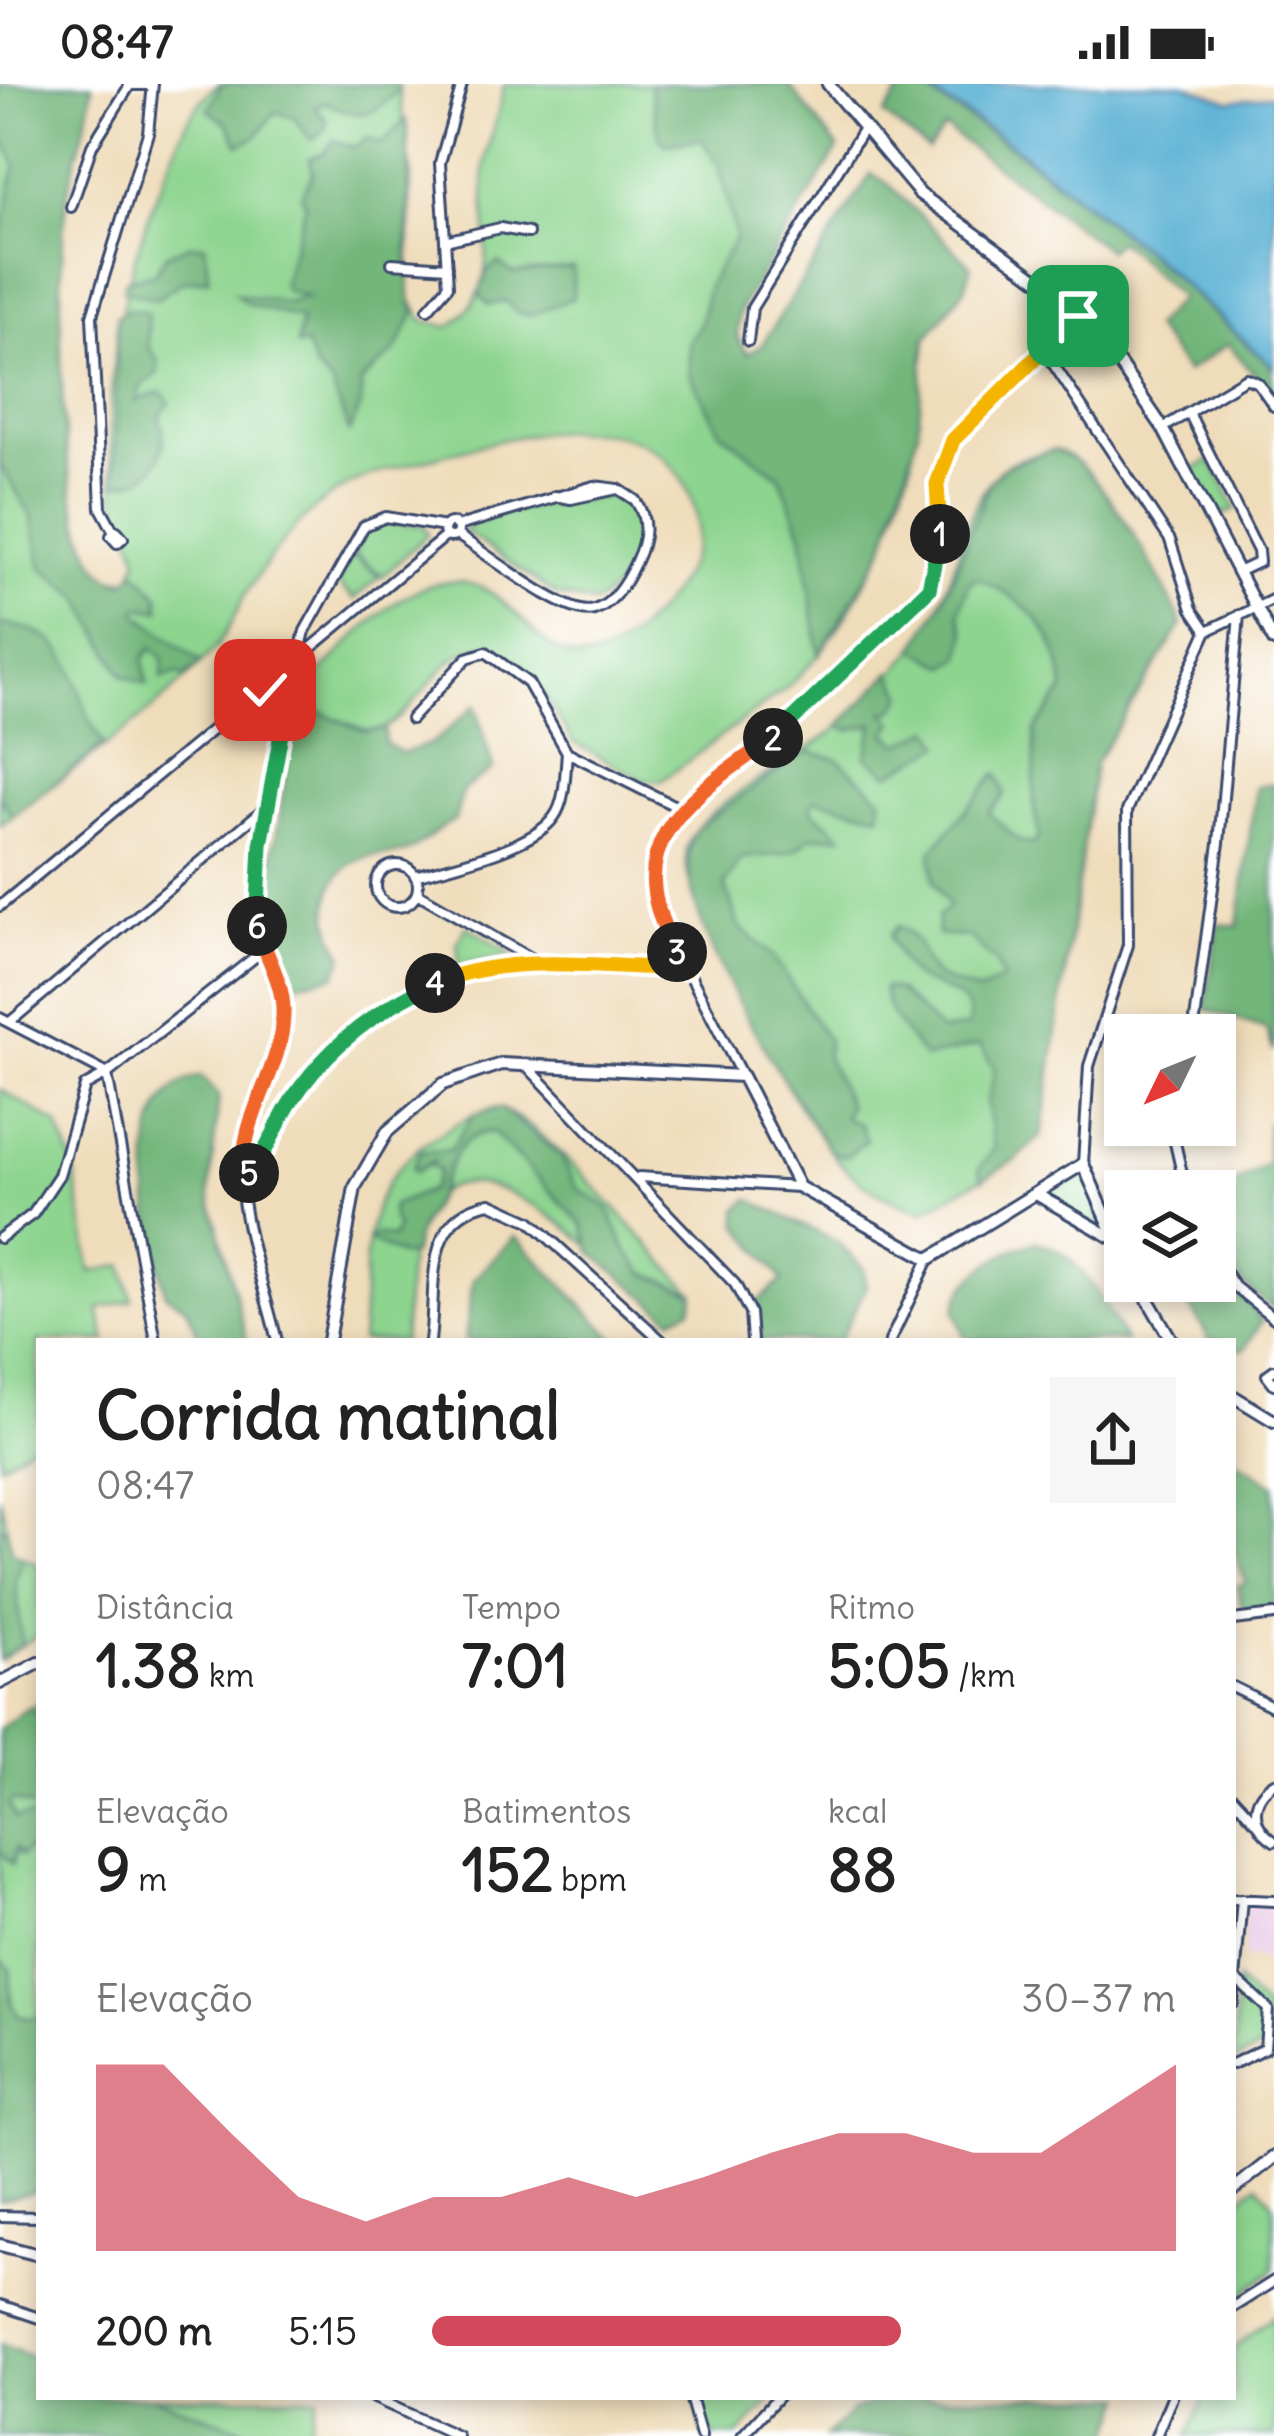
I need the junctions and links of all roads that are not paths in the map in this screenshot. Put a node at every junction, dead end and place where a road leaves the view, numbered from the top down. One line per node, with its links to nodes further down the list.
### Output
1 (129, 84): 2 (street); 6 (street)
2 (151, 84): 19 (street)
3 (461, 84): 8 (street)
4 (828, 84): 5 (street)
5 (864, 128): 12 (street); 13 (street)
6 (71, 207)
7 (528, 233): 8 (street)
8 (445, 241): 10 (street)
9 (392, 263): 10 (street)
10 (447, 267): 11 (street)
11 (428, 309)
12 (1078, 316): 14 (street); 17 (street)
13 (748, 340)
14 (1044, 350): 24 (street); 32 (street)
15 (1274, 406): 16 (street)
16 (1189, 413): 17 (street); 20 (street)
17 (1163, 428): 20 (street)
18 (451, 531): 18 (street); 26 (street); 26 (street)
19 (114, 532)
20 (1240, 572): 22 (street)
21 (1274, 599): 22 (street)
22 (1257, 604): 23 (street); 25 (street)
23 (1239, 614): 24 (street); 41 (street)
24 (1208, 631): 46 (street)
25 (1274, 641)
26 (296, 658): 27 (street); 28 (street)
27 (256, 693): 28 (street); 37 (street)
28 (284, 717): 31 (street)
29 (411, 718): 30 (street)
30 (567, 752): 32 (street); 33 (street)
31 (267, 806): 38 (street); 42 (street)
32 (681, 809): 40 (street)
33 (436, 870): 34 (street); 36 (street)
34 (415, 876): 35 (street); 35 (street)
35 (417, 893): 36 (street)
36 (435, 903): 39 (street)
37 (0, 906)
38 (265, 949): 44 (street); 48 (street)
39 (538, 964): 40 (street); 48 (street)
40 (686, 969): 45 (street)
41 (1195, 1014)
42 (5, 1020): 44 (street)
43 (526, 1064): 45 (street); 47 (street); 60 (street)
44 (107, 1074): 53 (street); 58 (street)
45 (742, 1076): 49 (street)
46 (1082, 1164): 50 (street); 51 (street)
47 (637, 1177): 49 (street); 63 (street)
48 (244, 1179): 59 (street)
49 (799, 1187): 54 (street)
50 (1036, 1194): 52 (street); 54 (street)
51 (1104, 1219)
52 (1104, 1233)
53 (0, 1238)
54 (928, 1259): 64 (street)
55 (1236, 1287): 57 (street)
56 (1149, 1302): 65 (street)
57 (1274, 1318)
58 (155, 1338)
59 (276, 1338)
60 (328, 1338)
61 (430, 1338): 62 (street)
62 (659, 1338)
63 (752, 1338)
64 (891, 1338)
65 (1170, 1338)
66 (1274, 1370): 67 (street)
67 (1274, 1384)
68 (1236, 1398): 69 (street)
69 (1274, 1421)
70 (1274, 1615): 71 (street)
71 (1236, 1620)
72 (36, 1665): 73 (street)
73 (0, 1683)
74 (1236, 1688): 75 (street)
75 (1274, 1707)
76 (1274, 1783): 78 (street)
77 (1236, 1800): 78 (street)
78 (1256, 1822): 79 (street)
79 (1274, 1841)
80 (1238, 1899): 81 (street); 82 (street)
81 (1274, 1901)
82 (1236, 1979): 83 (street)
83 (1236, 2062)
84 (1274, 2157): 85 (street)
85 (1236, 2188)
86 (0, 2216): 87 (street)
87 (36, 2217)
88 (0, 2245): 89 (street)
89 (36, 2254)
90 (1274, 2281): 91 (street)
91 (1236, 2305)
92 (0, 2306): 93 (street)
93 (36, 2317)
94 (379, 2400): 98 (street)
95 (691, 2400): 99 (street)
96 (775, 2400): 100 (street)
97 (1171, 2400): 101 (street)
98 (457, 2436)
99 (701, 2436)
100 (742, 2436)
101 (1156, 2436)

